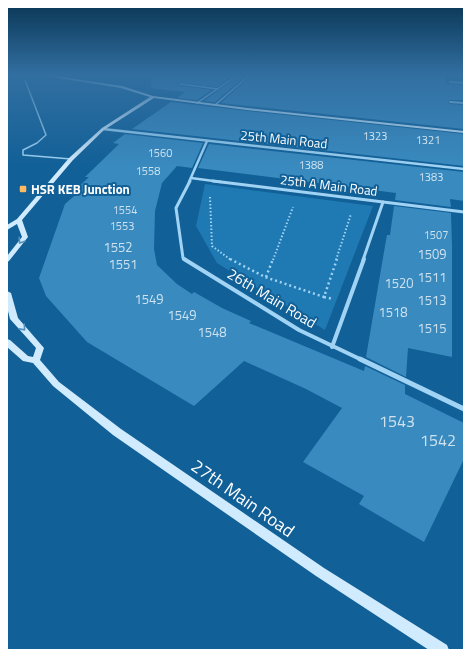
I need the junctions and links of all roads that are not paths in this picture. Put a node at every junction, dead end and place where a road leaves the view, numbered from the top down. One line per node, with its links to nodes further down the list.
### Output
1 (34, 105): 8 (lane)
2 (141, 105): 5 (street)
3 (212, 105): 4 (street)
4 (215, 105): 6 (street)
5 (102, 129): 7 (street, 25th Main Road); 8 (street)
6 (464, 132)
7 (207, 141): 9 (street, 25th Main Road); 10 (street, 26th Main Road)
8 (71, 159): 13 (street)
9 (464, 169)
10 (191, 178): 11 (street, 25th A Main Road); 18 (street, 26th Main Road)
11 (383, 202): 12 (street, 25th A Main Road); 18 (street)
12 (464, 212)
13 (19, 220): 14 (street); 15 (street, one-way to 15)
14 (7, 228)
15 (7, 260)
16 (7, 294): 19 (street, one-way to 19)
17 (7, 342): 19 (street, 27th Main Road)
18 (332, 347): 20 (street, 26th Main Road)
19 (36, 360): 21 (street, 27th Main Road)
20 (464, 409)
21 (442, 650)

